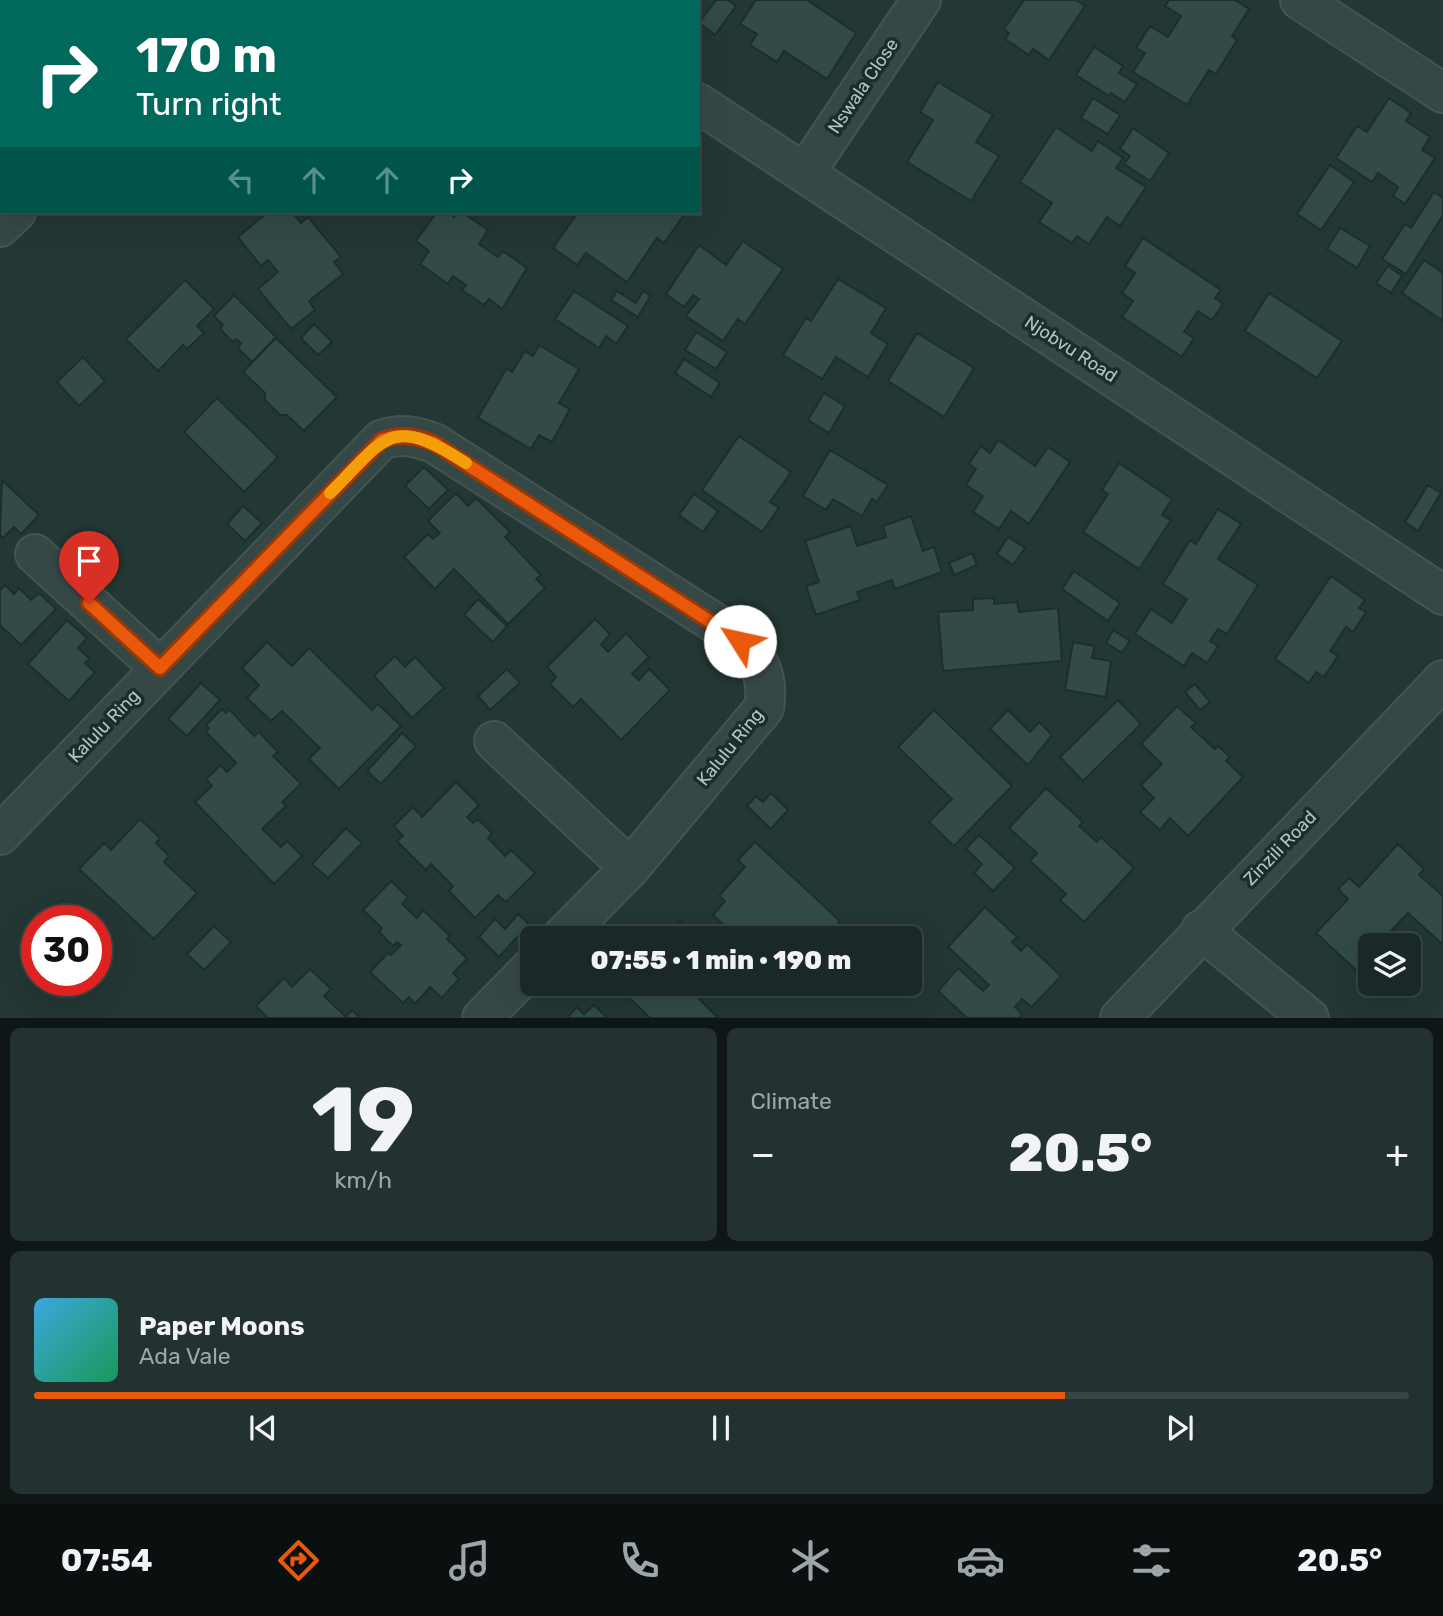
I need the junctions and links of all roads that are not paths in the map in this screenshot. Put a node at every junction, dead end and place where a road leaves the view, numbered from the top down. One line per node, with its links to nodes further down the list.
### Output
1 (921, 0): 5 (street, Nswala Close)
2 (1300, 0): 3 (street)
3 (1443, 93)
4 (700, 104): 5 (street, Njobvu Road)
5 (805, 173): 9 (street, Njobvu Road)
6 (14, 214): 7 (street)
7 (0, 227)
8 (36, 554): 10 (street)
9 (1443, 595)
10 (160, 668): 13 (street, Kalulu Ring); 14 (street, Kalulu Ring)
11 (1443, 680): 16 (street, Zinzili Road)
12 (494, 741): 14 (street)
13 (0, 835)
14 (630, 868): 15 (street, Kalulu Ring)
15 (573, 926)
16 (1201, 930): 19 (street, Zinzili Road); 20 (street)
17 (520, 979): 18 (street)
18 (482, 1017)
19 (1120, 1017)
20 (1309, 1017)

